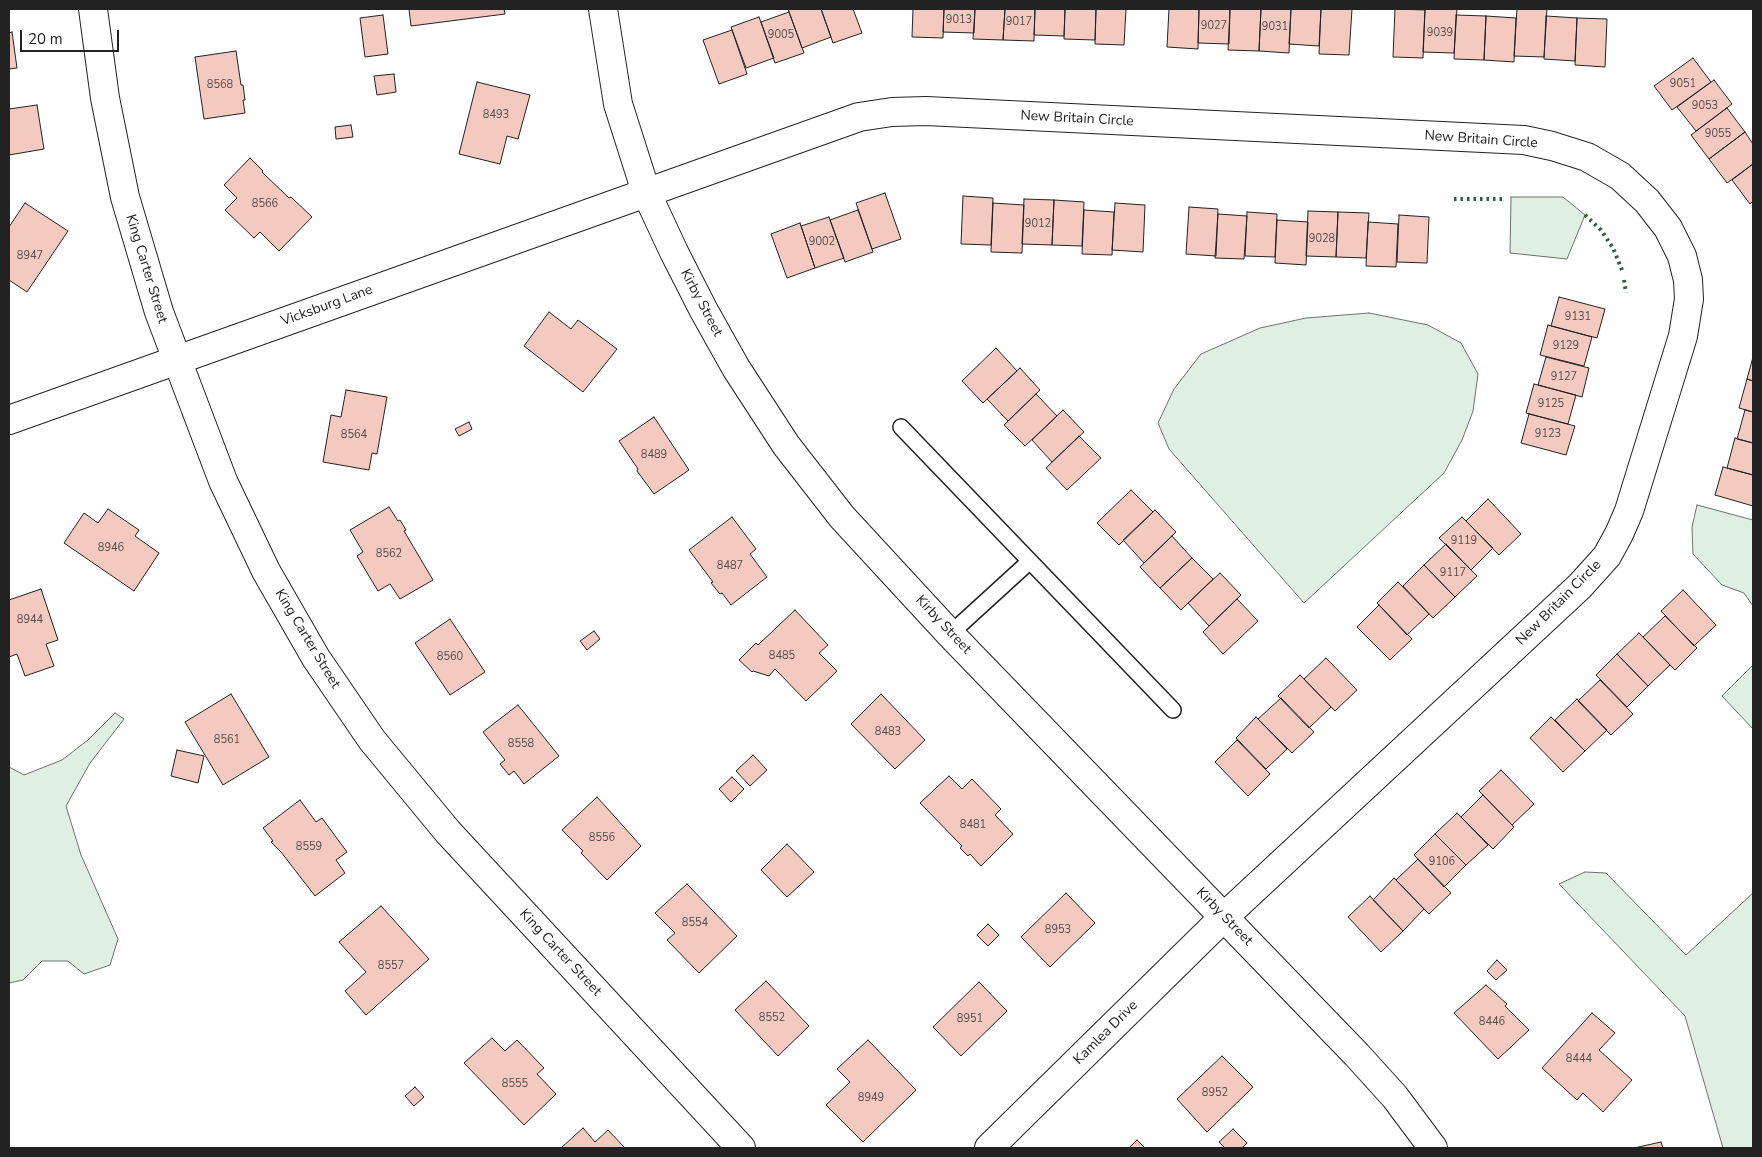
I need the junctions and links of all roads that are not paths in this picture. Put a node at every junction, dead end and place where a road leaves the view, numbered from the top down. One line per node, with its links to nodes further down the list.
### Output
1 (94, 9): 4 (street, King Carter Street)
2 (603, 9): 3 (street, Kirby Street)
3 (646, 192): 4 (street, Vicksburg Lane); 8 (street, Kirby Street); 10 (street, New Britain Circle)
4 (176, 361): 5 (street, Vicksburg Lane); 11 (street, King Carter Street)
5 (9, 420)
6 (901, 427): 7 (lane)
7 (1030, 561): 8 (lane); 9 (lane)
8 (950, 634): 10 (street, Kirby Street)
9 (1173, 710)
10 (1224, 917): 12 (street, Kamlea Drive); 13 (street, Kirby Street)
11 (741, 1148)
12 (989, 1148)
13 (1434, 1148)

